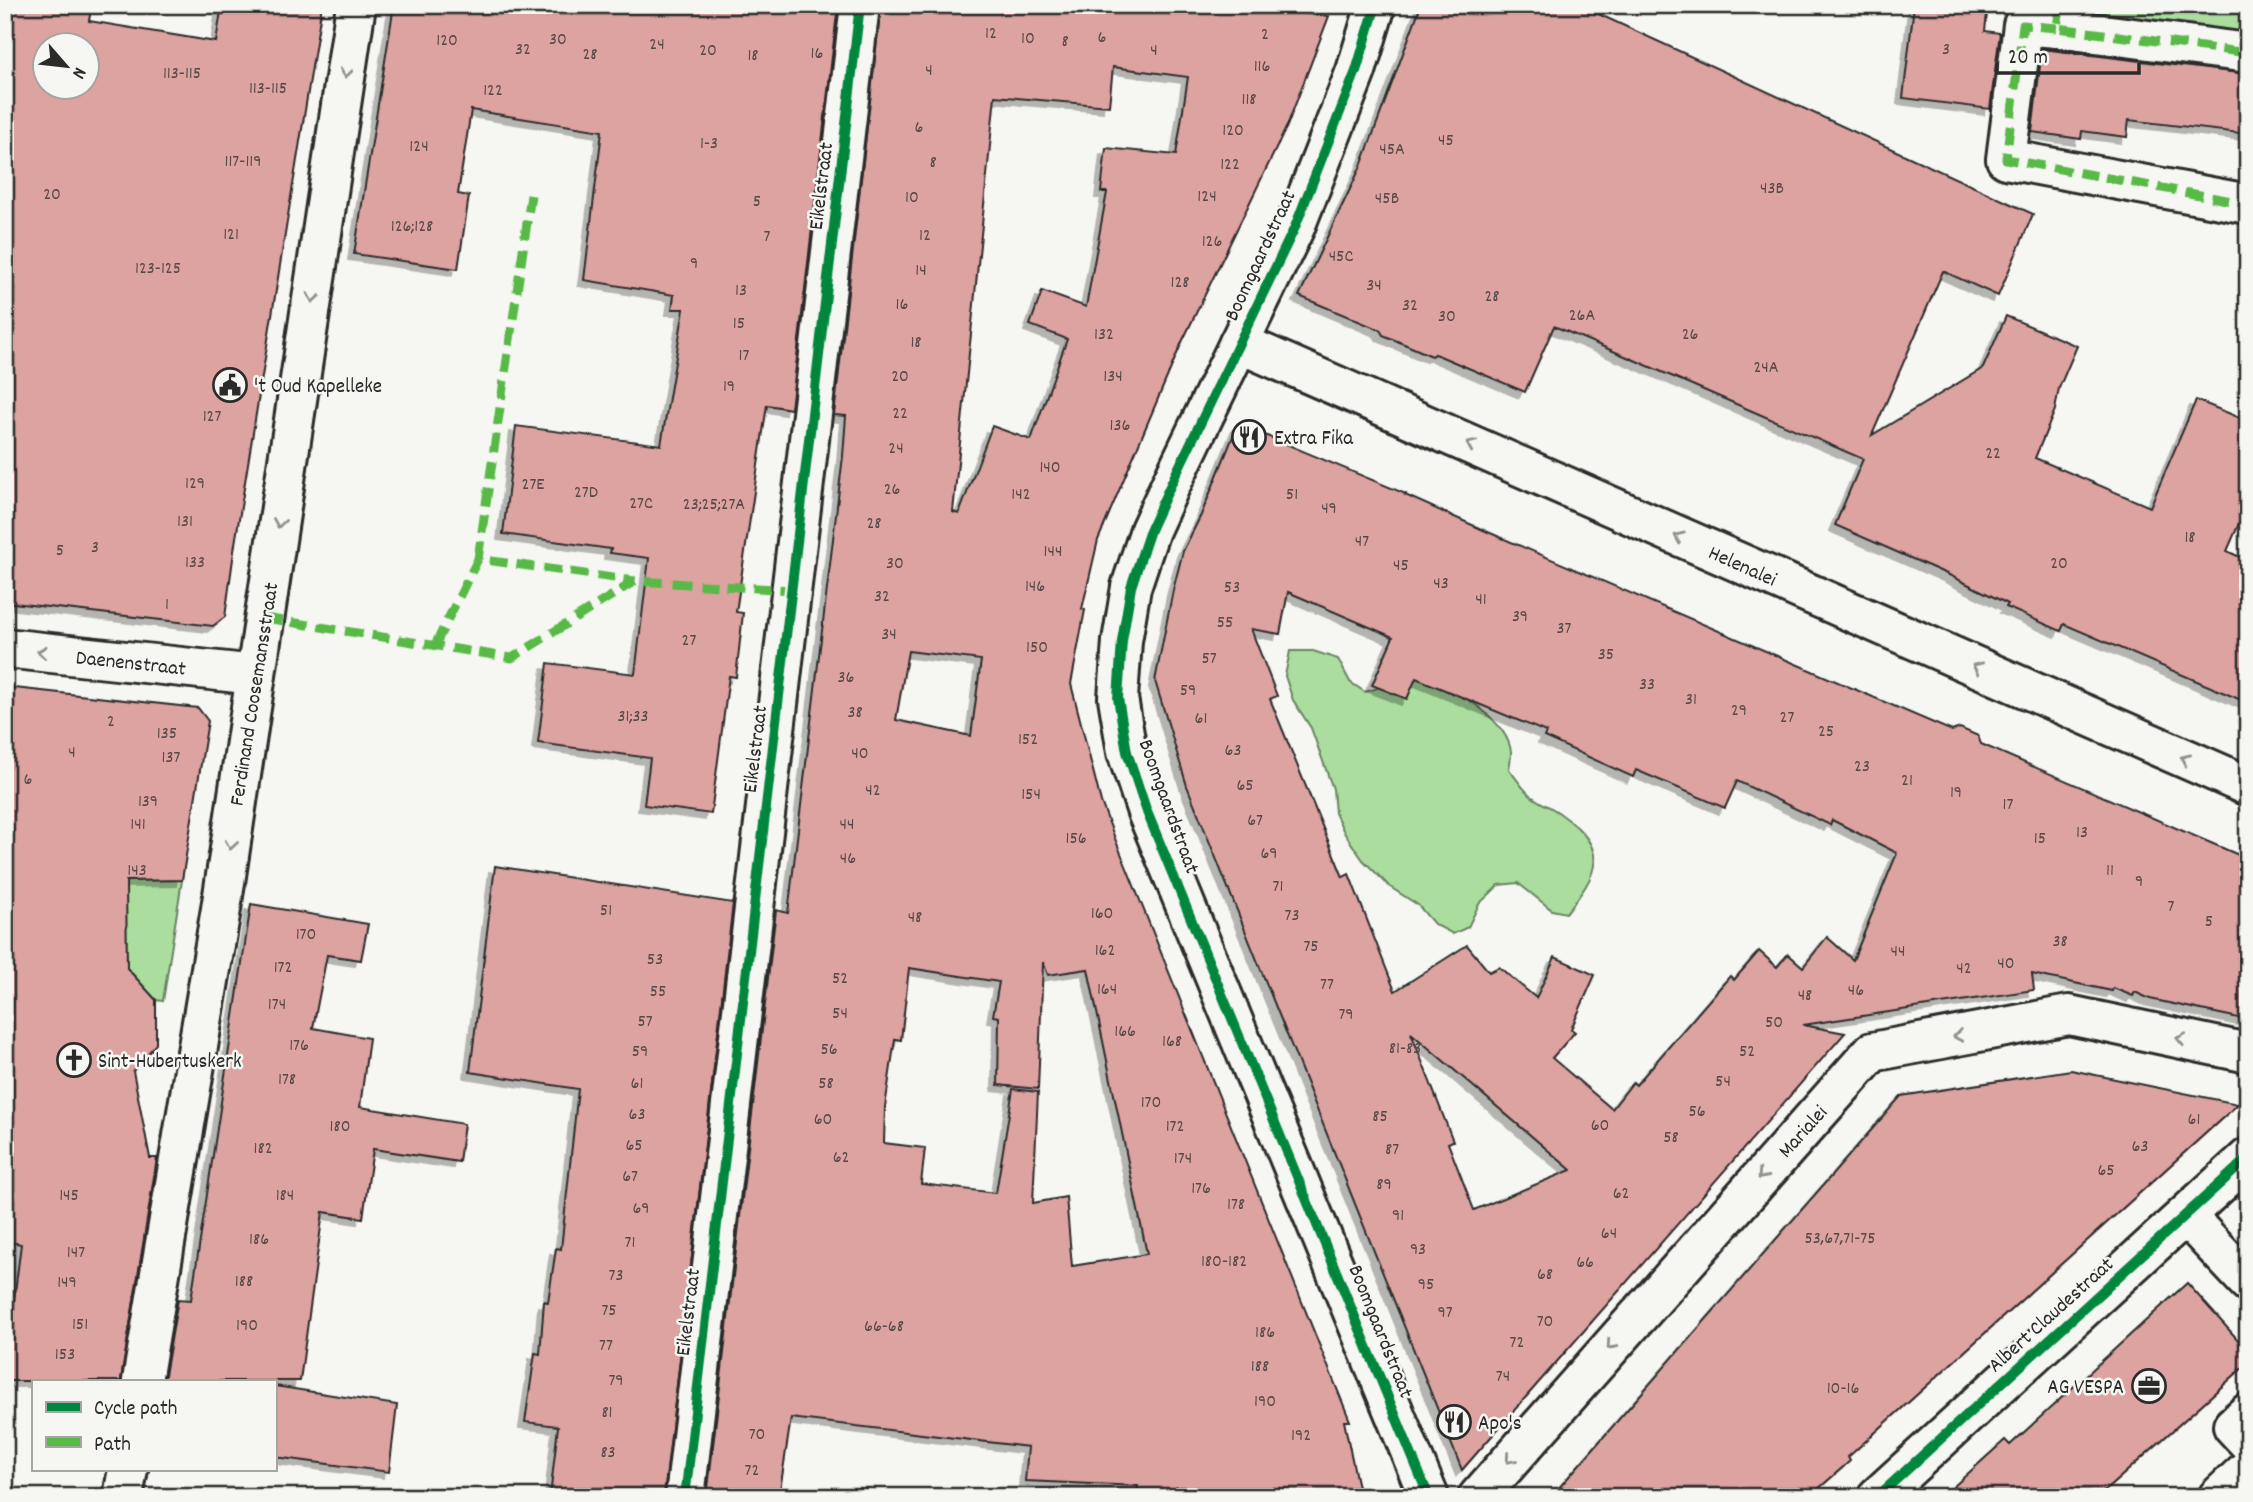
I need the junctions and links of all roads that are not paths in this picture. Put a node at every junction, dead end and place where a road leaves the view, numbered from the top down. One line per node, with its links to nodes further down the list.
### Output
1 (356, 5): 9 (street, Ferdinand Coosemansstraat, one-way to 9)
2 (860, 5): 21 (street, Eikelstraat)
3 (1376, 5): 7 (street, Boomgaardstraat)
4 (2059, 17): 5 (street); 6 (street)
5 (2248, 53)
6 (2248, 204)
7 (1239, 343): 10 (street, Helenalei, one-way to 7); 22 (street, Boomgaardstraat)
8 (5, 648): 9 (street, Daenenstraat, one-way to 8)
9 (256, 675): 15 (street, Ferdinand Coosemansstraat, one-way to 15)
10 (2248, 786)
11 (2248, 1053): 23 (street, Marialei, one-way to 23)
12 (2248, 1158): 13 (street, Albert Claudestraat)
13 (2186, 1216): 14 (street); 24 (street, Albert Claudestraat)
14 (2248, 1282)
15 (142, 1380)
16 (2248, 1413): 17 (street)
17 (2248, 1442)
18 (2248, 1469): 25 (street)
19 (128, 1470): 20 (street)
20 (123, 1497)
21 (685, 1497)
22 (1429, 1497)
23 (1478, 1497)
24 (1877, 1497)
25 (2218, 1497)

